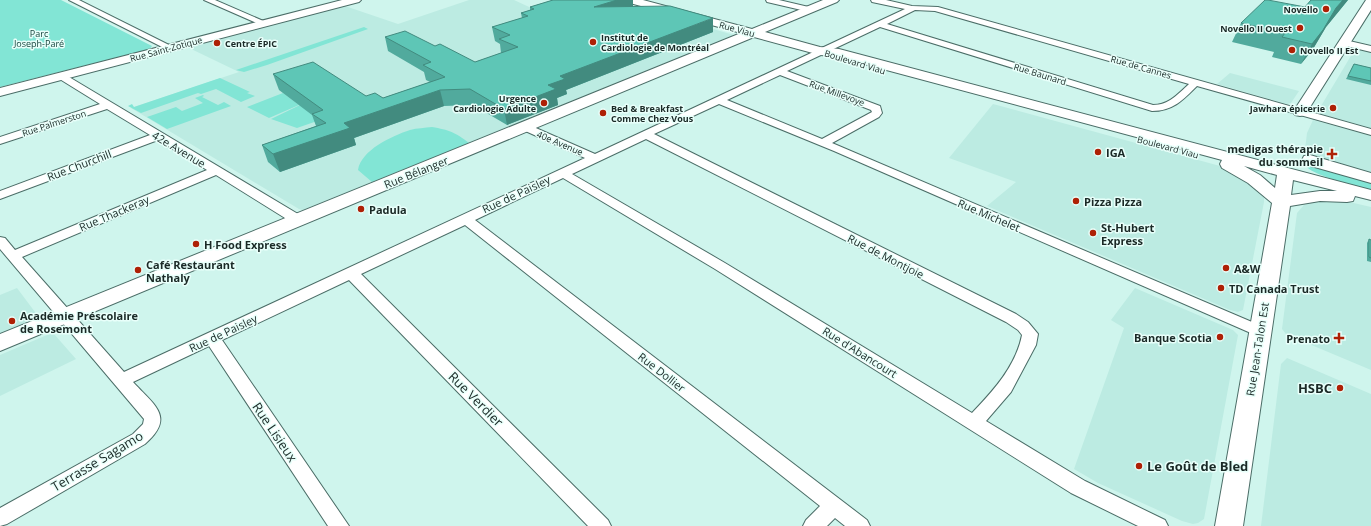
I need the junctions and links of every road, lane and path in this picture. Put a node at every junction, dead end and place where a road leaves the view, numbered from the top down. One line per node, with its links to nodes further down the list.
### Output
1 (73, 0): 15 (street)
2 (208, 0): 11 (street)
3 (349, 0): 11 (main road, Rue Saint-Zotique)
4 (630, 0): 13 (main road, Rue Viau)
5 (770, 0): 10 (street)
6 (833, 0): 10 (main road, Rue Bélanger)
7 (875, 0): 9 (street)
8 (1371, 1): 14 (main road)
9 (911, 8): 12 (street, Rue de Paisley); 20 (street, Rue de Cannes)
10 (810, 10): 13 (main road, Rue Bélanger)
11 (264, 23): 15 (main road, Rue Saint-Zotique)
12 (878, 24): 17 (street, Rue de Paisley); 20 (street, Rue Baunard)
13 (752, 33): 17 (main road, Rue Viau); 25 (main road, Rue Bélanger)
14 (1345, 43): 16 (street); 24 (main road)
15 (171, 48): 19 (main road, Rue Saint-Zotique)
16 (1371, 49)
17 (820, 51): 18 (street, Rue de Paisley); 33 (main road, Boulevard Viau); 36 (main road, Boulevard Viau)
18 (778, 71): 22 (street, Rue de Paisley); 30 (street, Rue Millevoye)
19 (61, 76): 21 (main road, Rue Saint-Zotique); 23 (street, 42e Avenue)
20 (1195, 83): 24 (street, Rue de Cannes)
21 (0, 92)
22 (718, 100): 27 (street, Rue de Paisley); 30 (street, Rue Michelet)
23 (108, 105): 28 (street, 42e Avenue); 29 (street, Rue Palmerston)
24 (1300, 112): 26 (street, Rue de Cannes)
25 (525, 127): 31 (street, 40e Avenue); 42 (main road, Rue Bélanger)
26 (1371, 132)
27 (644, 134): 31 (street, Rue de Paisley); 51 (street, Rue de Montjoie)
28 (157, 136): 34 (street, 42e Avenue); 38 (street, Rue Churchill)
29 (0, 141)
30 (823, 144): 47 (street, Rue Michelet)
31 (595, 158): 35 (street, Rue de Paisley)
32 (1310, 160): 37 (main road)
33 (1228, 164): 36 (main road, Boulevard Viau); 40 (main road)
34 (215, 171): 42 (street, 42e Avenue); 44 (street, Rue Thackeray)
35 (563, 173): 41 (street, Rue de Paisley); 51 (street, Rue d'Abancourt)
36 (1285, 175): 39 (main road, Boulevard Viau); 40 (main road, Rue Jean-Talon Est)
37 (1371, 178)
38 (0, 195)
39 (1366, 198): 40 (main road)
40 (1281, 202): 47 (main road, Rue Jean-Talon Est)
41 (464, 218): 45 (street, Rue de Paisley); 52 (street, Rue Dollier)
42 (298, 220): 46 (main road, Rue Bélanger)
43 (0, 241): 44 (street, Terrasse Sagamo)
44 (13, 256): 46 (street, Terrasse Sagamo)
45 (351, 273): 48 (street, Rue de Paisley); 55 (street, Rue Verdier)
46 (65, 316): 49 (main road, Rue Bélanger); 50 (street, Terrasse Sagamo)
47 (1260, 332): 59 (main road, Rue Jean-Talon Est)
48 (212, 338): 50 (street, Rue de Paisley); 54 (street, Rue Lisieux)
49 (0, 344)
50 (121, 381): 53 (street, Terrasse Sagamo)
51 (975, 422): 58 (street, Rue d'Abancourt)
52 (834, 506): 56 (street); 57 (street, Rue Dollier)
53 (0, 518)
54 (339, 526)
55 (601, 526)
56 (814, 526)
57 (860, 526)
58 (1158, 526)
59 (1229, 526)

